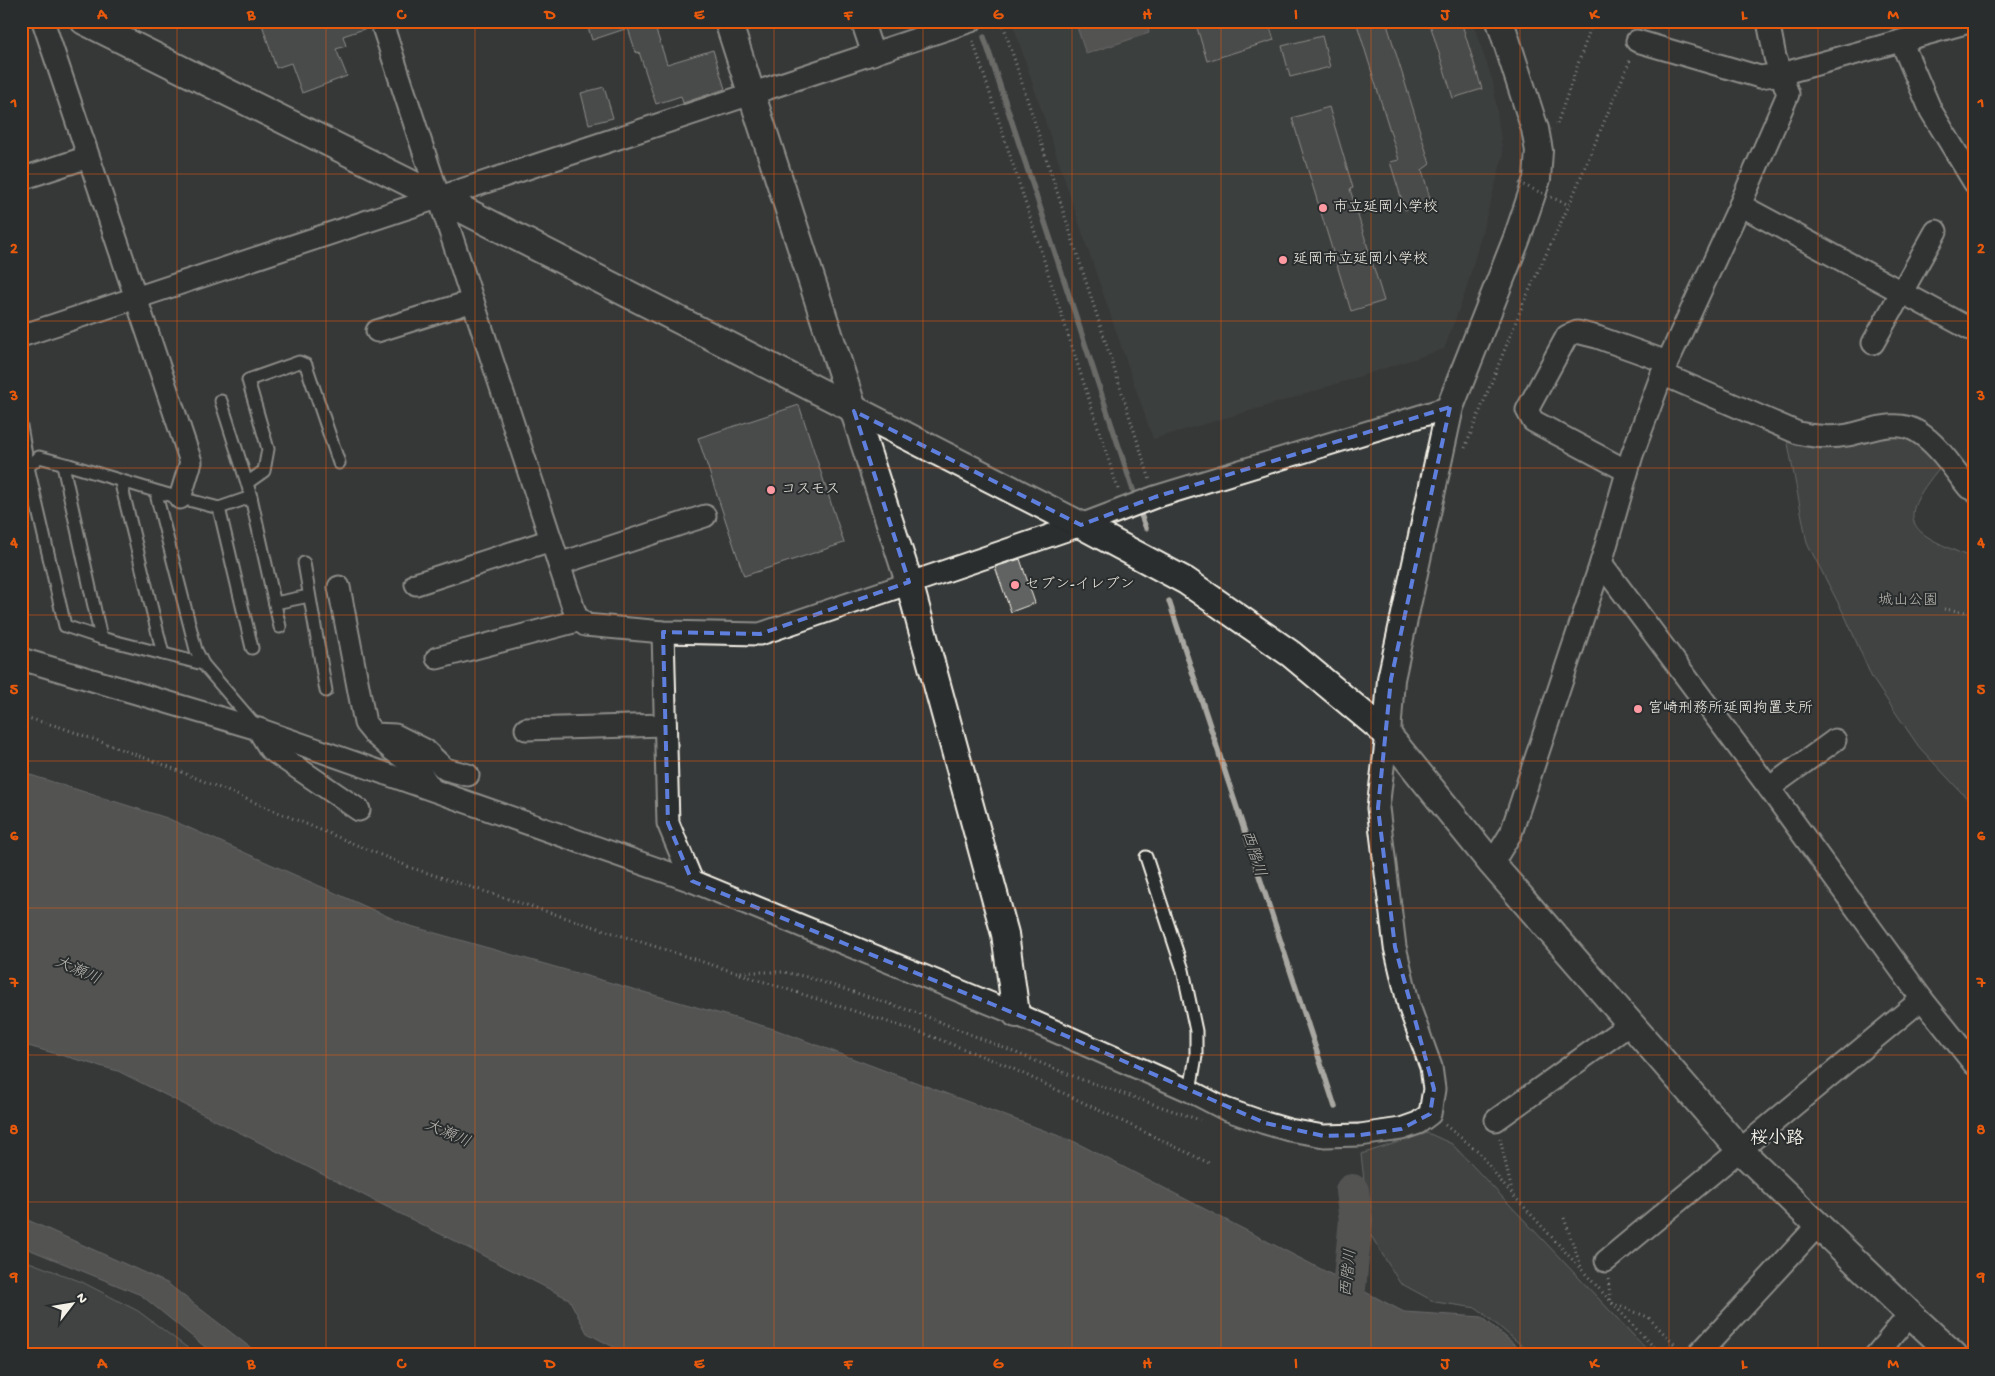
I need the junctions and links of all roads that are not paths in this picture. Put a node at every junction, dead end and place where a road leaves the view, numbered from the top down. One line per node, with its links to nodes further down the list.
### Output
1 (43, 21): 15 (street)
2 (84, 21): 18 (street)
3 (381, 21): 18 (street)
4 (728, 21): 14 (street)
5 (862, 21): 12 (street)
6 (1500, 21): 30 (street)
7 (1768, 21): 13 (street)
8 (1973, 21): 10 (street)
9 (969, 22): 12 (street)
10 (1907, 33): 13 (street); 17 (street)
11 (1638, 42): 13 (street)
12 (873, 54): 14 (street)
13 (1781, 74): 19 (street)
14 (752, 94): 18 (street); 31 (street)
15 (88, 157): 16 (street); 22 (street)
16 (21, 180)
17 (1974, 182)
18 (440, 198): 22 (street); 23 (street); 31 (street)
19 (1740, 205): 21 (street); 28 (street)
20 (1936, 231): 21 (street)
21 (1901, 292): 24 (street); 27 (street)
22 (134, 298): 26 (street); 40 (street)
23 (473, 301): 25 (street); 45 (street)
24 (1970, 329)
25 (377, 332)
26 (21, 336)
27 (1873, 343)
28 (1664, 368): 36 (street); 36 (street); 39 (street)
29 (221, 401): 38 (lane)
30 (1450, 407): 44 (street); 68 (street)
31 (854, 411): 44 (street); 49 (street)
32 (21, 426): 35 (lane)
33 (339, 463): 38 (lane)
34 (69, 466): 35 (lane); 37 (lane); 57 (lane)
35 (28, 467): 57 (lane)
36 (1627, 472): 47 (street)
37 (127, 483): 40 (lane); 59 (lane)
38 (247, 483): 41 (lane)
39 (1974, 490)
40 (171, 495): 42 (lane); 62 (lane)
41 (251, 497): 42 (lane); 53 (lane)
42 (219, 508): 58 (lane)
43 (705, 516): 48 (street)
44 (1082, 525): 49 (street); 68 (street)
45 (551, 540): 48 (street); 50 (street)
46 (304, 563): 52 (lane)
47 (1601, 563): 72 (street); 75 (street)
48 (559, 564): 54 (street)
49 (908, 582): 56 (street); 78 (street)
50 (416, 584)
51 (340, 587): 67 (street)
52 (309, 596): 53 (lane); 63 (lane)
53 (275, 603): 55 (lane)
54 (581, 620): 56 (street); 60 (street)
55 (280, 627)
56 (663, 632): 64 (street)
57 (101, 638): 59 (lane)
58 (252, 648)
59 (163, 654): 62 (lane)
60 (437, 658)
61 (21, 659): 65 (street)
62 (203, 664): 65 (lane)
63 (326, 691)
64 (666, 725): 66 (street); 76 (street)
65 (258, 729): 71 (street); 73 (street)
66 (526, 729)
67 (374, 734): 70 (street); 71 (street)
68 (1386, 734): 75 (street); 81 (street)
69 (1834, 740): 72 (street)
70 (468, 775)
71 (431, 788): 76 (street)
72 (1769, 788): 77 (street)
73 (359, 810)
74 (1146, 857): 81 (lane)
75 (1492, 864): 79 (street)
76 (692, 881): 78 (street)
77 (1922, 999): 80 (street); 83 (street)
78 (1016, 1014): 81 (street)
79 (1630, 1024): 82 (street); 83 (street)
80 (1974, 1064)
81 (1190, 1091)
82 (1496, 1120)
83 (1741, 1151): 84 (street); 85 (street)
84 (1818, 1225): 86 (street); 87 (street)
85 (1606, 1261)
86 (1910, 1314): 88 (street); 89 (street)
87 (1698, 1355)
88 (1876, 1355)
89 (1954, 1355)

